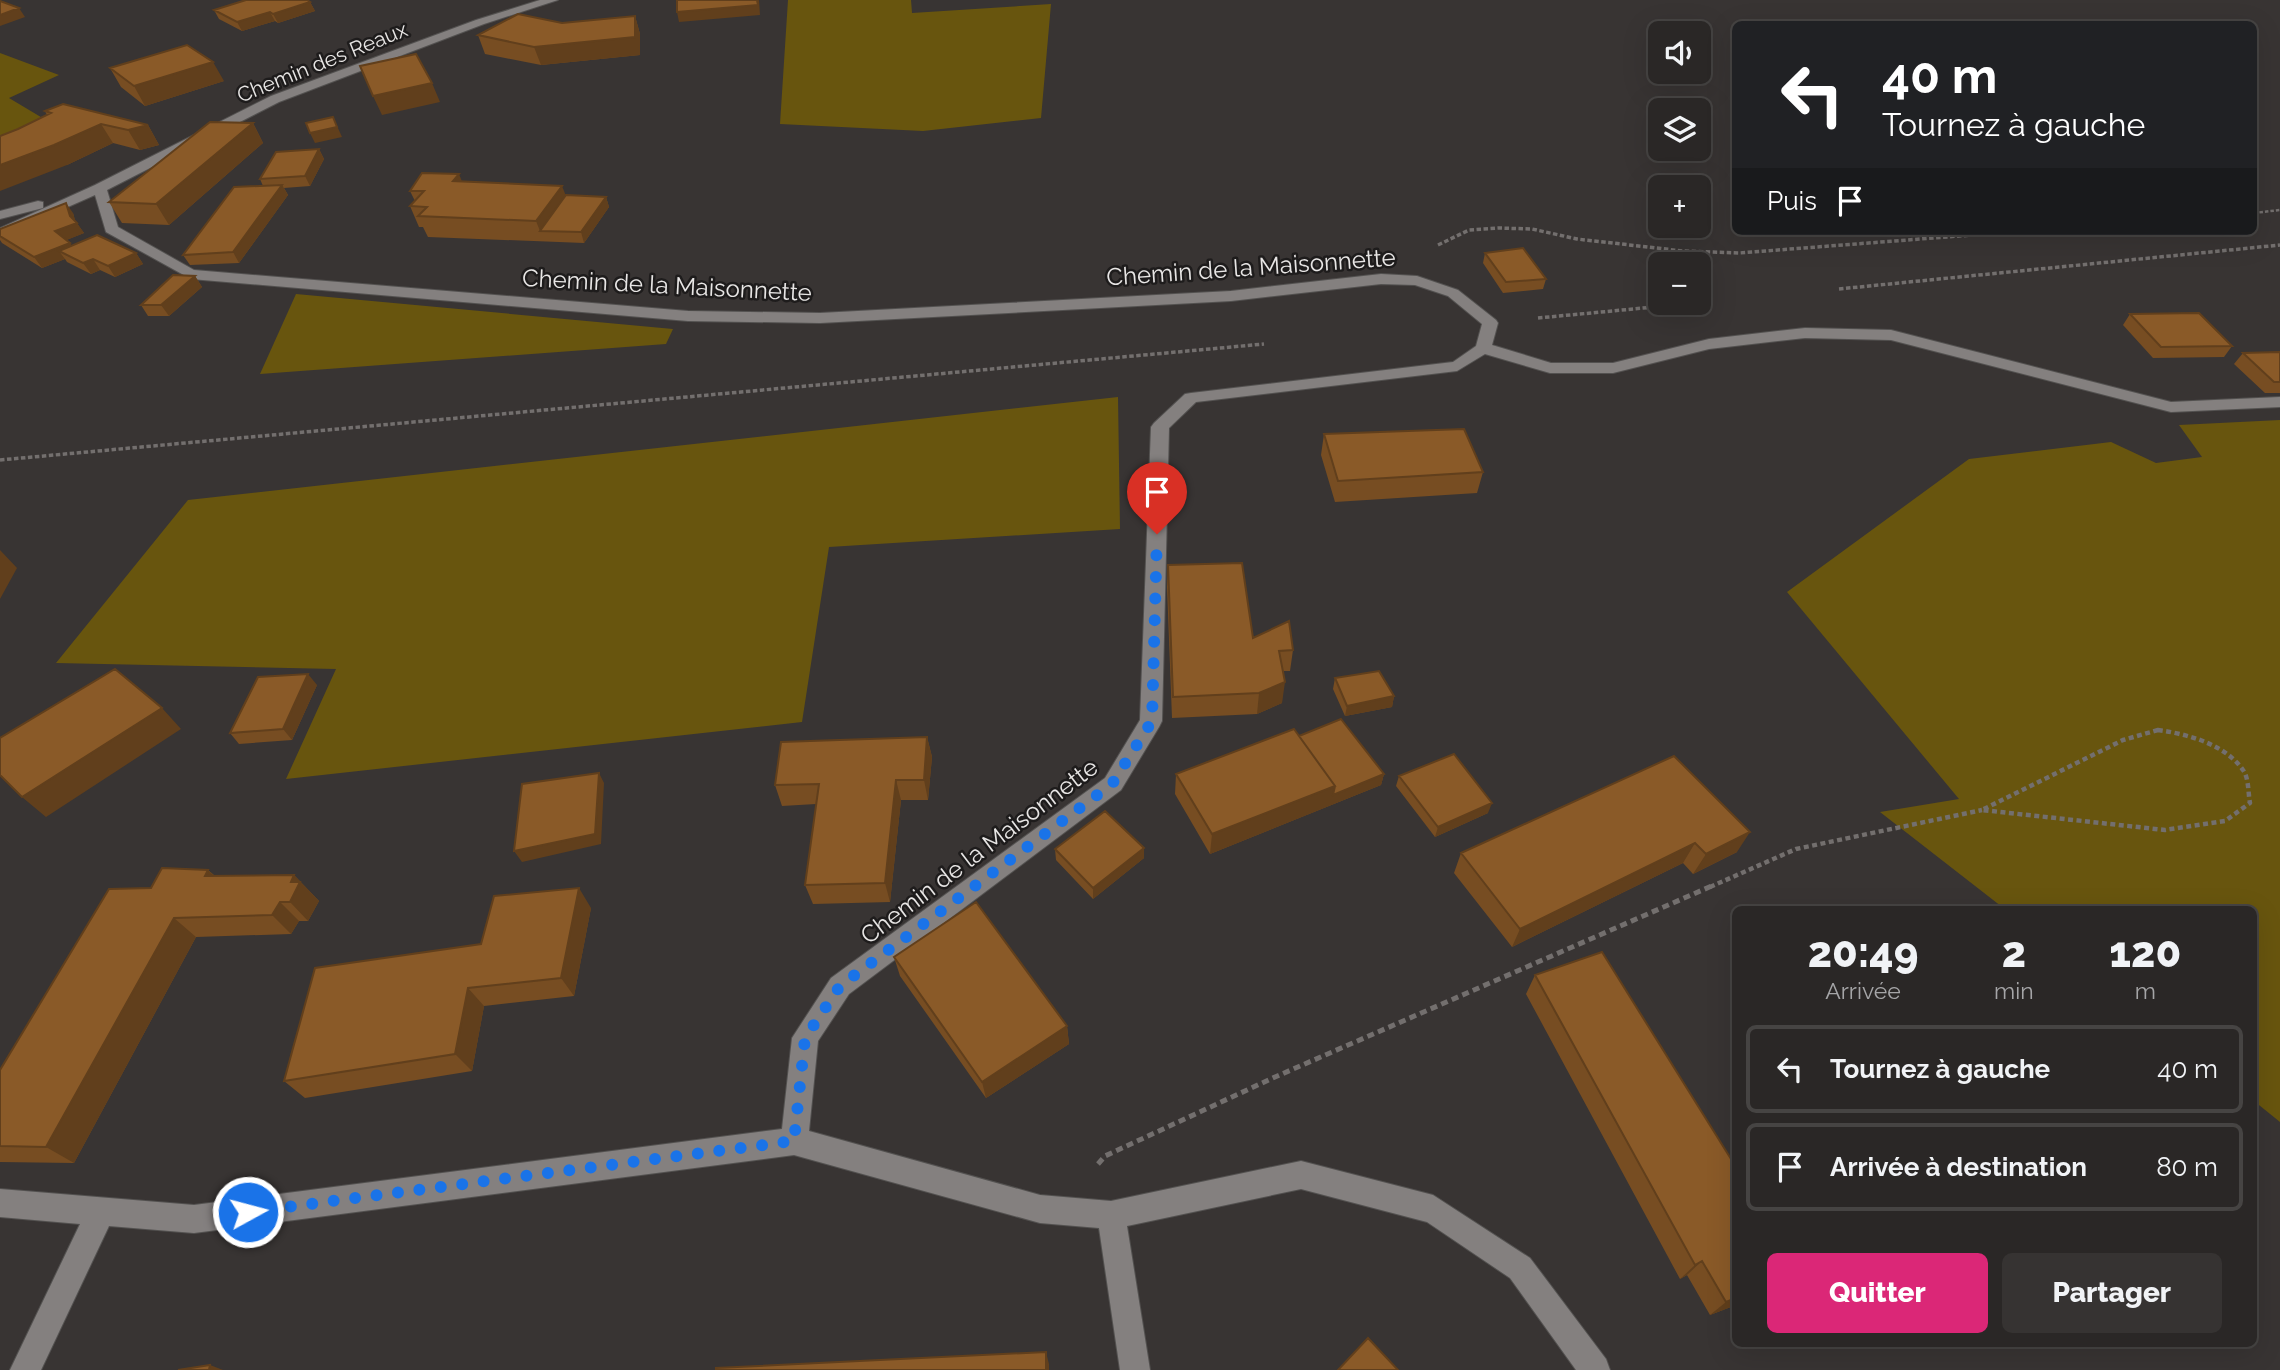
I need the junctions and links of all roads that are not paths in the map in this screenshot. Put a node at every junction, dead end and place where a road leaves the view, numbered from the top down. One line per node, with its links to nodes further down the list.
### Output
1 (552, 0): 2 (street, Chemin des Reaux)
2 (100, 188): 3 (street); 4 (street, Chemin des Reaux); 5 (street, Chemin de la Maisonnette)
3 (0, 215)
4 (0, 233)
5 (1483, 348): 6 (street); 7 (street, Chemin de la Maisonnette)
6 (2280, 402)
7 (794, 1141): 9 (street); 10 (street)
8 (0, 1203): 9 (street)
9 (101, 1210): 11 (street)
10 (1111, 1215): 12 (street); 13 (street)
11 (25, 1370)
12 (1135, 1370)
13 (1594, 1370)

